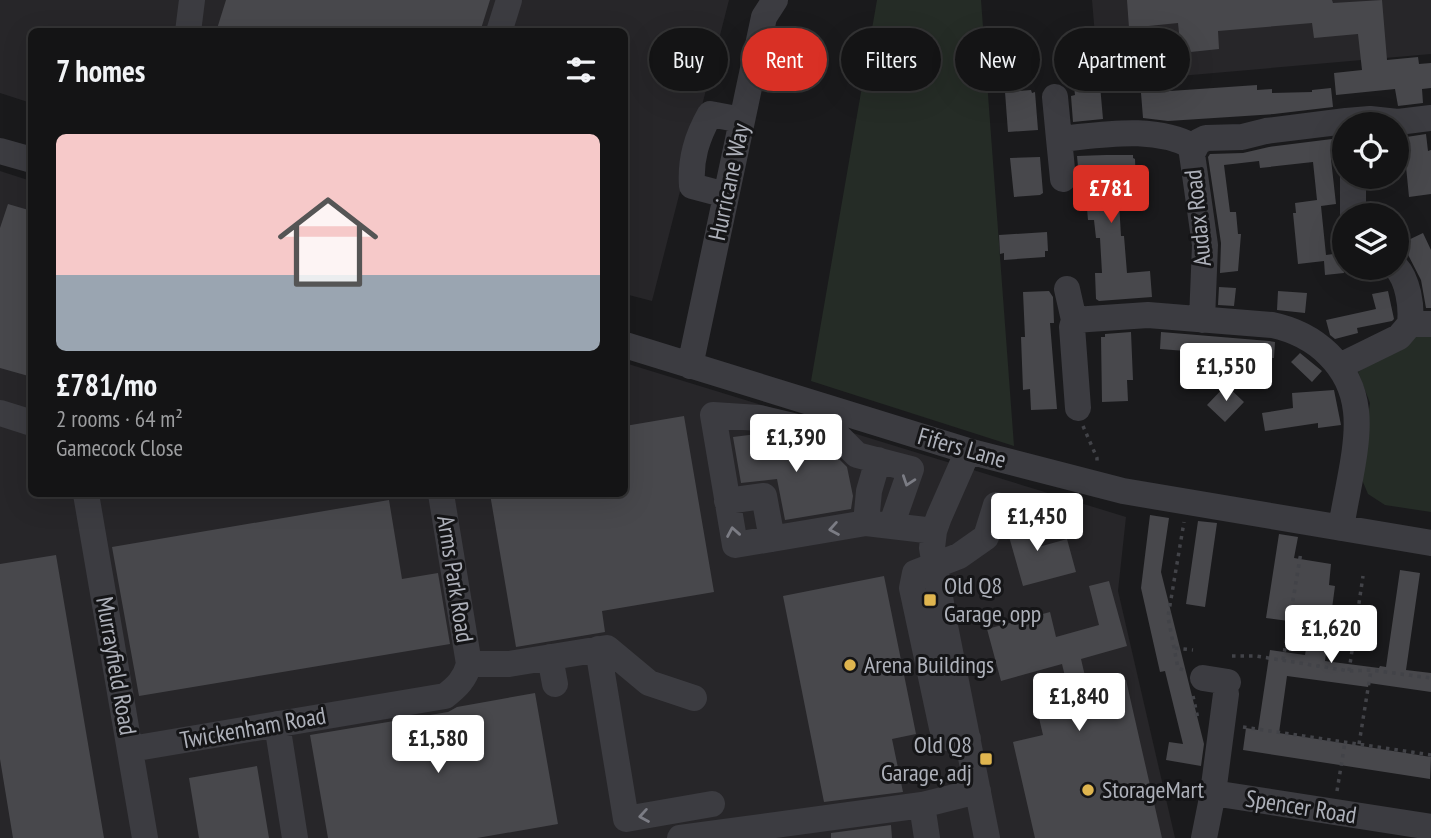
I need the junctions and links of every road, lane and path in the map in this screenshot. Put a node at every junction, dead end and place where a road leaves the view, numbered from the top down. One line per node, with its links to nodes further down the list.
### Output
1 (192, 0): 4 (street)
2 (509, 0): 5 (street)
3 (775, 0): 7 (street, Hurricane Way)
4 (188, 28)
5 (500, 28)
6 (1055, 97): 9 (street)
7 (742, 120): 14 (street, Hurricane Way); 14 (street)
8 (1332, 124): 10 (street, Audax Road)
9 (1059, 139): 10 (street); 13 (street)
10 (1194, 147): 18 (street, Audax Road)
11 (0, 151): 12 (street)
12 (28, 159)
13 (1063, 179)
14 (726, 195): 21 (street, Hurricane Way)
15 (1404, 280): 19 (street)
16 (1067, 289): 17 (street)
17 (1074, 320): 18 (street); 23 (street)
18 (1202, 320): 22 (street)
19 (1420, 324): 22 (street)
20 (628, 346): 21 (street, Fifers Lane)
21 (690, 366): 26 (street, Fifers Lane)
22 (1340, 366): 35 (street)
23 (1078, 408): 28 (path)
24 (0, 413): 25 (street)
25 (28, 422)
26 (968, 451): 32 (street, Fifers Lane); 36 (street)
27 (878, 460): 31 (street); 34 (street); 34 (street, one-way to 34)
28 (1095, 470)
29 (87, 497): 59 (street, Murrayfield Road)
30 (441, 497): 48 (street, Arms Park Road)
31 (727, 501): 37 (street); 37 (street, one-way to 31)
32 (1187, 503): 35 (street, Fifers Lane); 43 (path)
33 (996, 505): 40 (street)
34 (878, 525): 36 (street); 37 (street, one-way to 37)
35 (1341, 528): 38 (street, Fifers Lane)
36 (934, 531): 40 (street)
37 (772, 539)
38 (1431, 543)
39 (1301, 552): 47 (path)
40 (934, 566): 61 (street)
41 (1363, 576): 50 (path)
42 (603, 648): 46 (street); 54 (street); 63 (street, one-way to 42)
43 (1175, 648): 44 (path); 53 (path)
44 (1193, 650)
45 (1232, 656): 47 (path)
46 (550, 657): 48 (street); 52 (street)
47 (1283, 660): 50 (path)
48 (469, 664): 55 (street, Twickenham Road)
49 (1371, 670): 50 (path); 51 (path); 58 (path)
50 (1349, 671)
51 (1431, 678)
52 (555, 684)
53 (1207, 684): 56 (street, Spencer Road); 56 (path)
54 (694, 698)
55 (277, 724): 59 (street, Twickenham Road); 69 (street)
56 (1210, 727): 57 (path); 62 (street, Spencer Road)
57 (1345, 742): 58 (path); 65 (path)
58 (1359, 744): 60 (path)
59 (131, 749): 68 (street, Murrayfield Road)
60 (1431, 753)
61 (978, 791): 64 (street); 72 (street)
62 (1213, 793): 65 (street, Spencer Road); 67 (street, Spencer Road)
63 (712, 804)
64 (922, 805): 70 (street); 71 (street)
65 (1333, 812): 66 (street, Spencer Road)
66 (1431, 827)
67 (1206, 830)
68 (145, 838)
69 (295, 838)
70 (680, 838)
71 (927, 838)
72 (987, 838)

